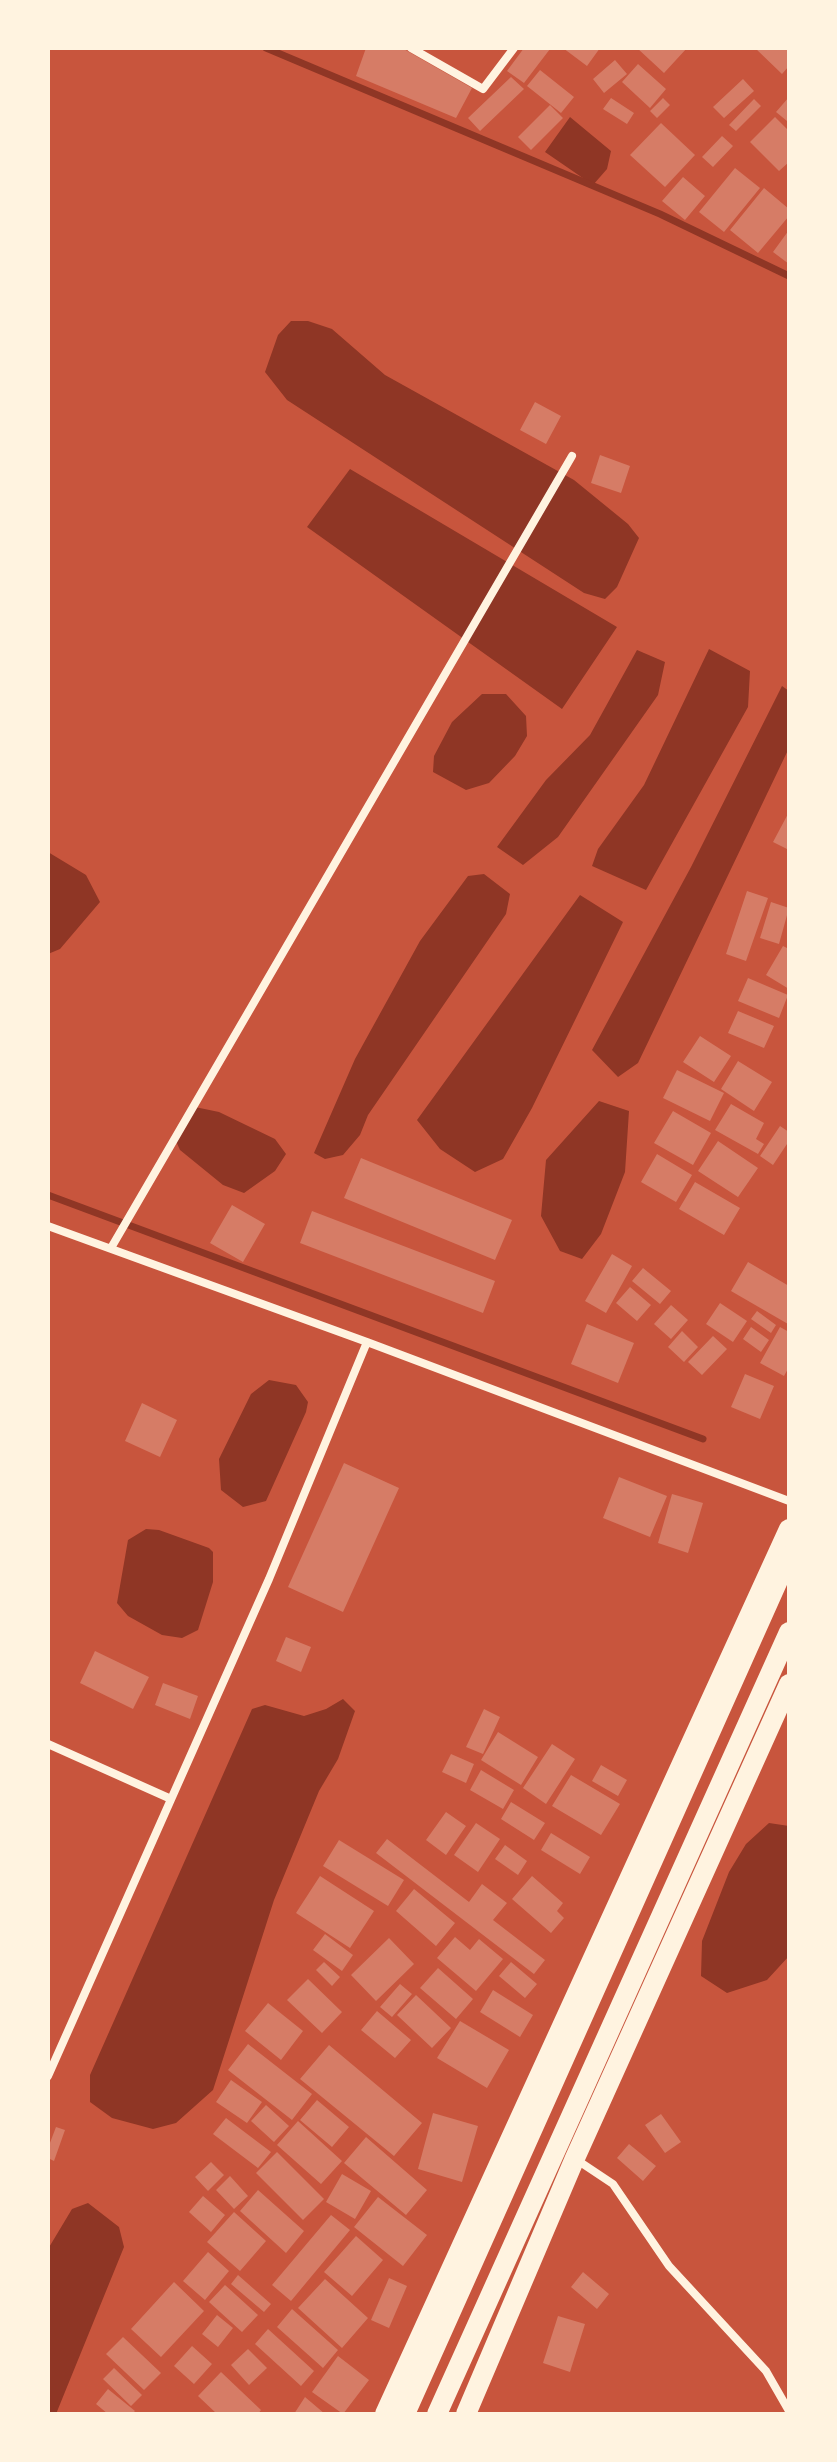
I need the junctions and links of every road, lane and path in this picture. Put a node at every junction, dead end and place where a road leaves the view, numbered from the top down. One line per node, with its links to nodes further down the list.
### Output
1 (411, 48): 2 (street)
2 (514, 48)
3 (572, 456): 5 (street)
4 (48, 1226): 5 (street)
5 (111, 1248): 6 (street)
6 (367, 1342): 7 (street); 13 (street)
7 (789, 1501)
8 (789, 1529): 17 (main road)
9 (789, 1556): 18 (main road)
10 (789, 1632): 19 (main road)
11 (789, 1684): 15 (main road)
12 (48, 1744): 13 (street)
13 (171, 1799): 14 (street)
14 (48, 2076)
15 (575, 2158): 16 (street); 20 (main road)
16 (789, 2411)
17 (385, 2414)
18 (405, 2414)
19 (437, 2414)
20 (466, 2414)

